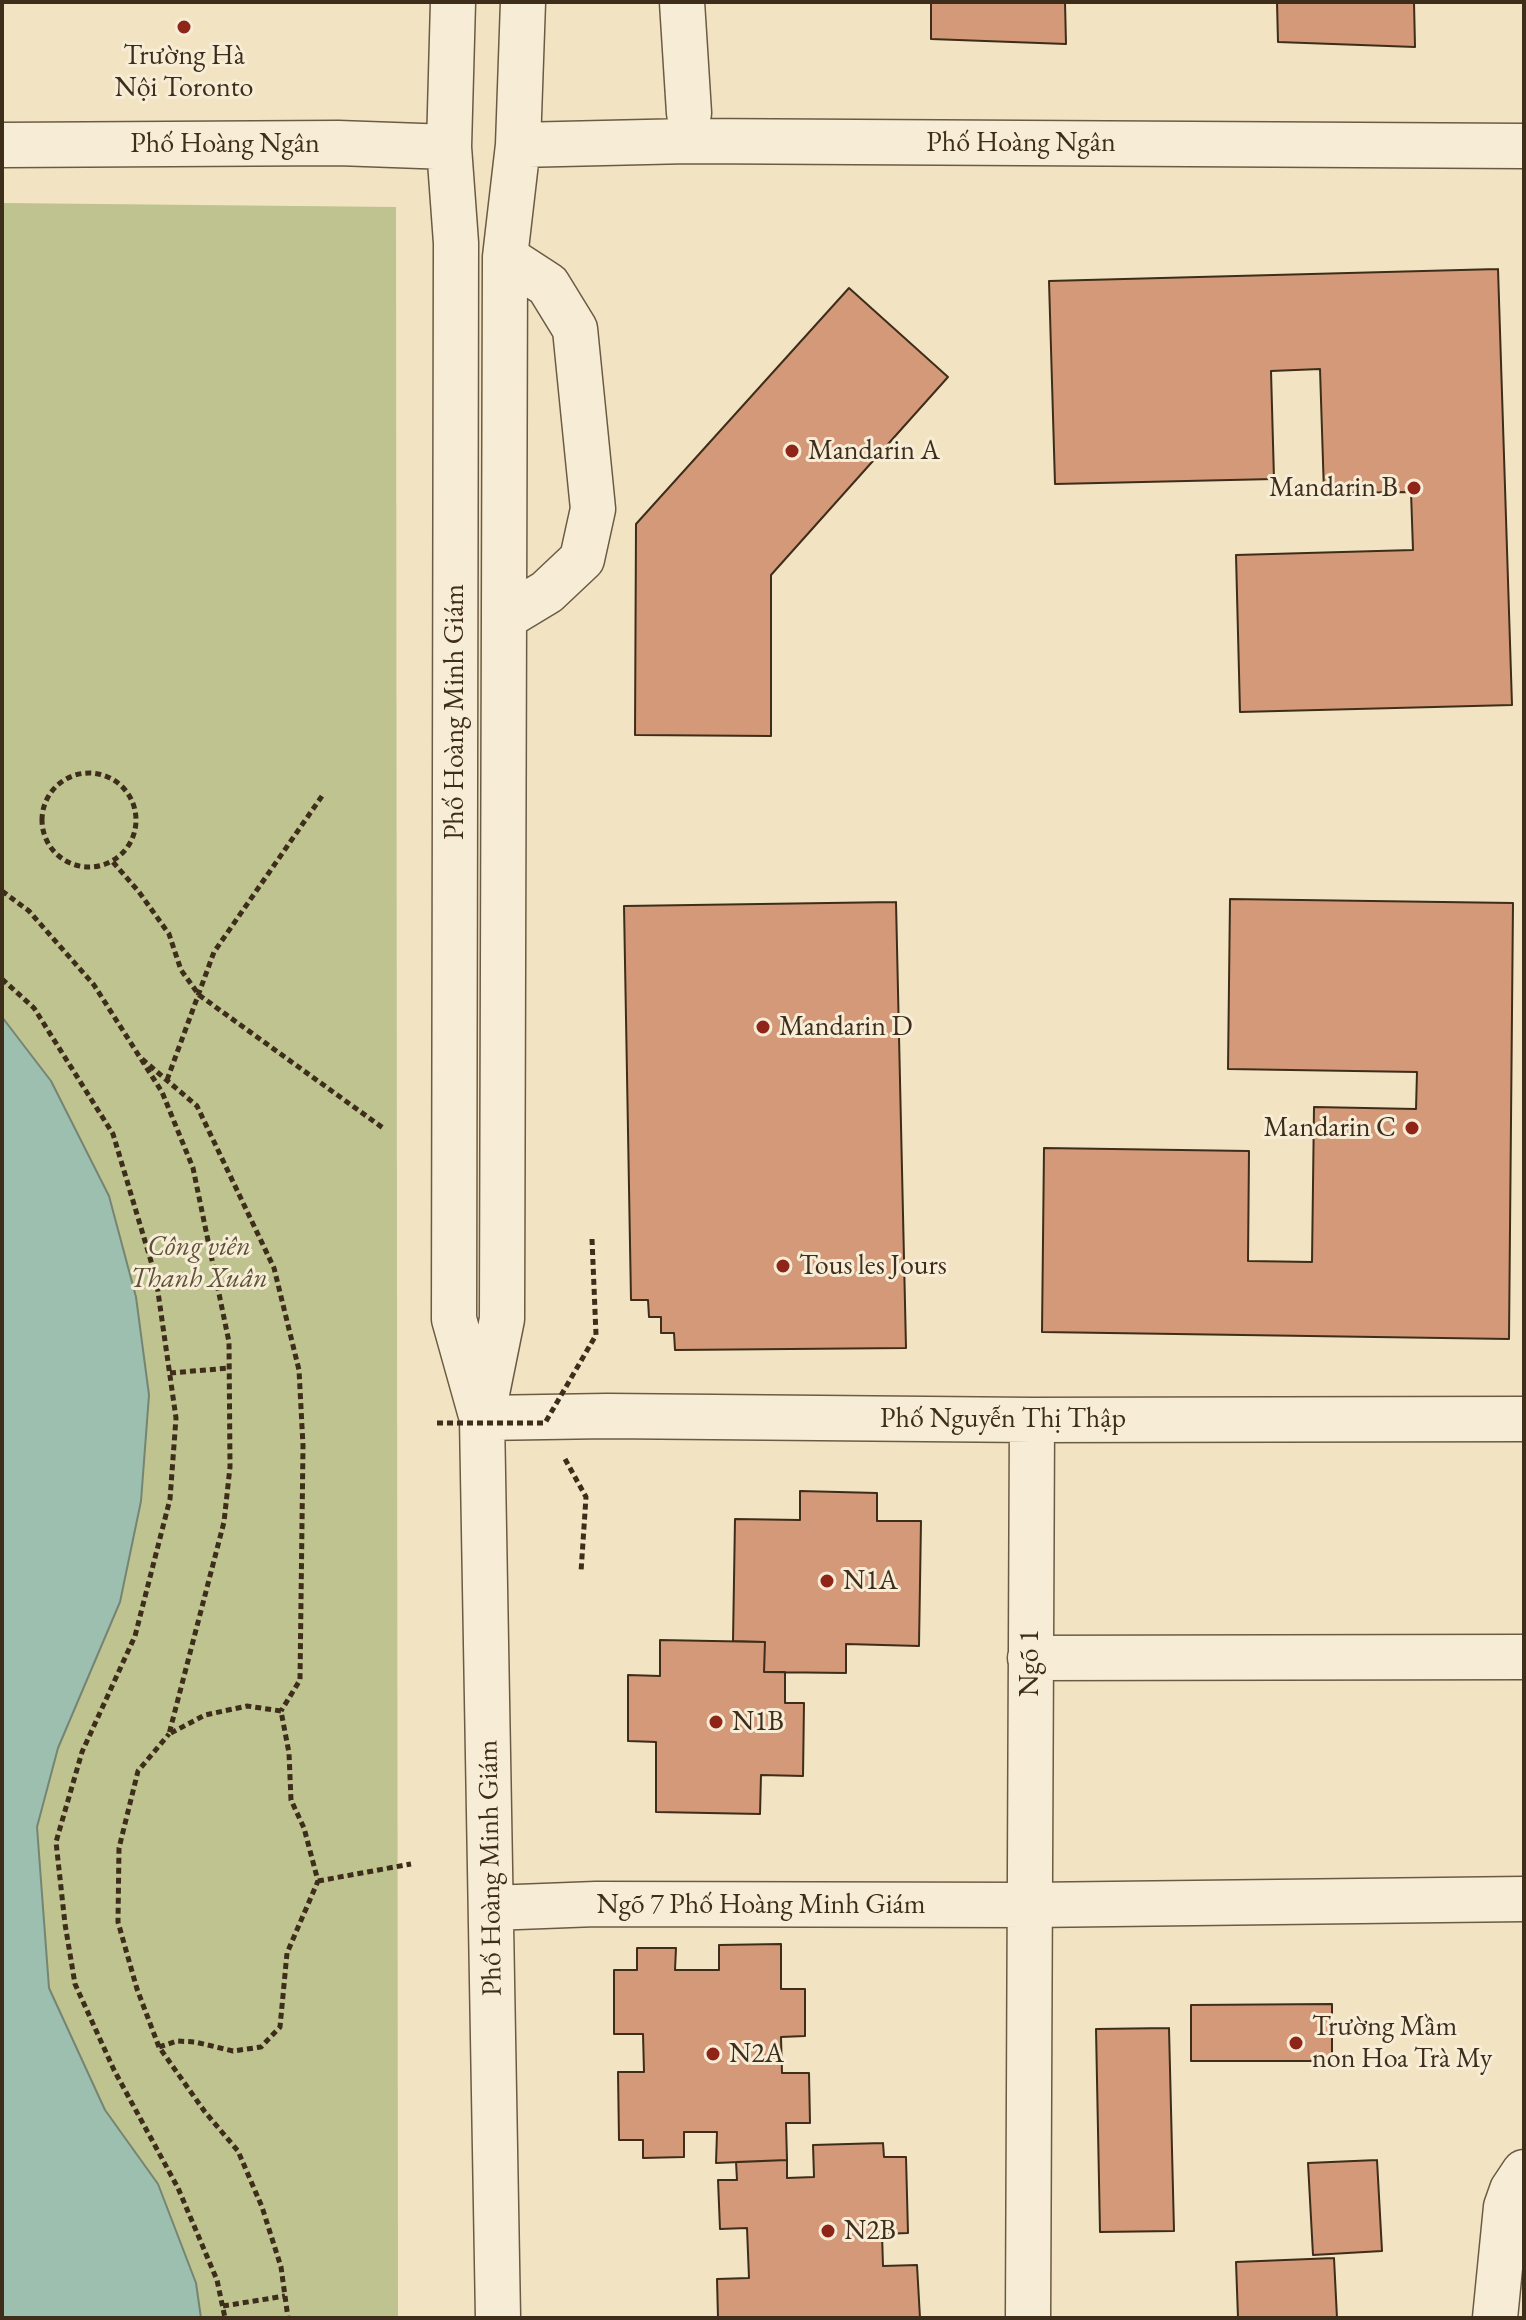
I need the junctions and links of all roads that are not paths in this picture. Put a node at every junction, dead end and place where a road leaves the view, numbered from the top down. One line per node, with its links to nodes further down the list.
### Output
1 (453, 2): 8 (street, Phố Hoàng Minh Giám)
2 (523, 2): 6 (street, Phố Hoàng Minh Giám)
3 (682, 2): 4 (street)
4 (689, 113)
5 (2, 145): 8 (street, Phố Hoàng Ngân)
6 (518, 145): 7 (street, Phố Hoàng Ngân); 9 (street, Phố Hoàng Minh Giám)
7 (1524, 146)
8 (449, 147): 11 (street, Phố Hoàng Minh Giám)
9 (505, 257): 10 (street, Phố Hoàng Minh Giám); 10 (street)
10 (504, 618): 11 (street, Phố Hoàng Minh Giám)
11 (482, 1418): 13 (street, Phố Nguyễn Thị Thập); 18 (street, Phố Hoàng Minh Giám)
12 (1524, 1419): 13 (street, Phố Nguyễn Thị Thập)
13 (1032, 1420): 15 (street, Ngõ 1)
14 (1524, 1657): 15 (street)
15 (1030, 1658): 17 (street, Ngõ 1)
16 (1524, 1899): 17 (street, Ngõ 7 Phố Hoàng Minh Giám)
17 (1030, 1905): 18 (street, Ngõ 7 Phố Hoàng Minh Giám); 21 (street, Ngõ 1)
18 (491, 1908): 20 (street, Phố Hoàng Minh Giám)
19 (1524, 2172): 22 (street)
20 (498, 2318)
21 (1028, 2318)
22 (1495, 2318)

